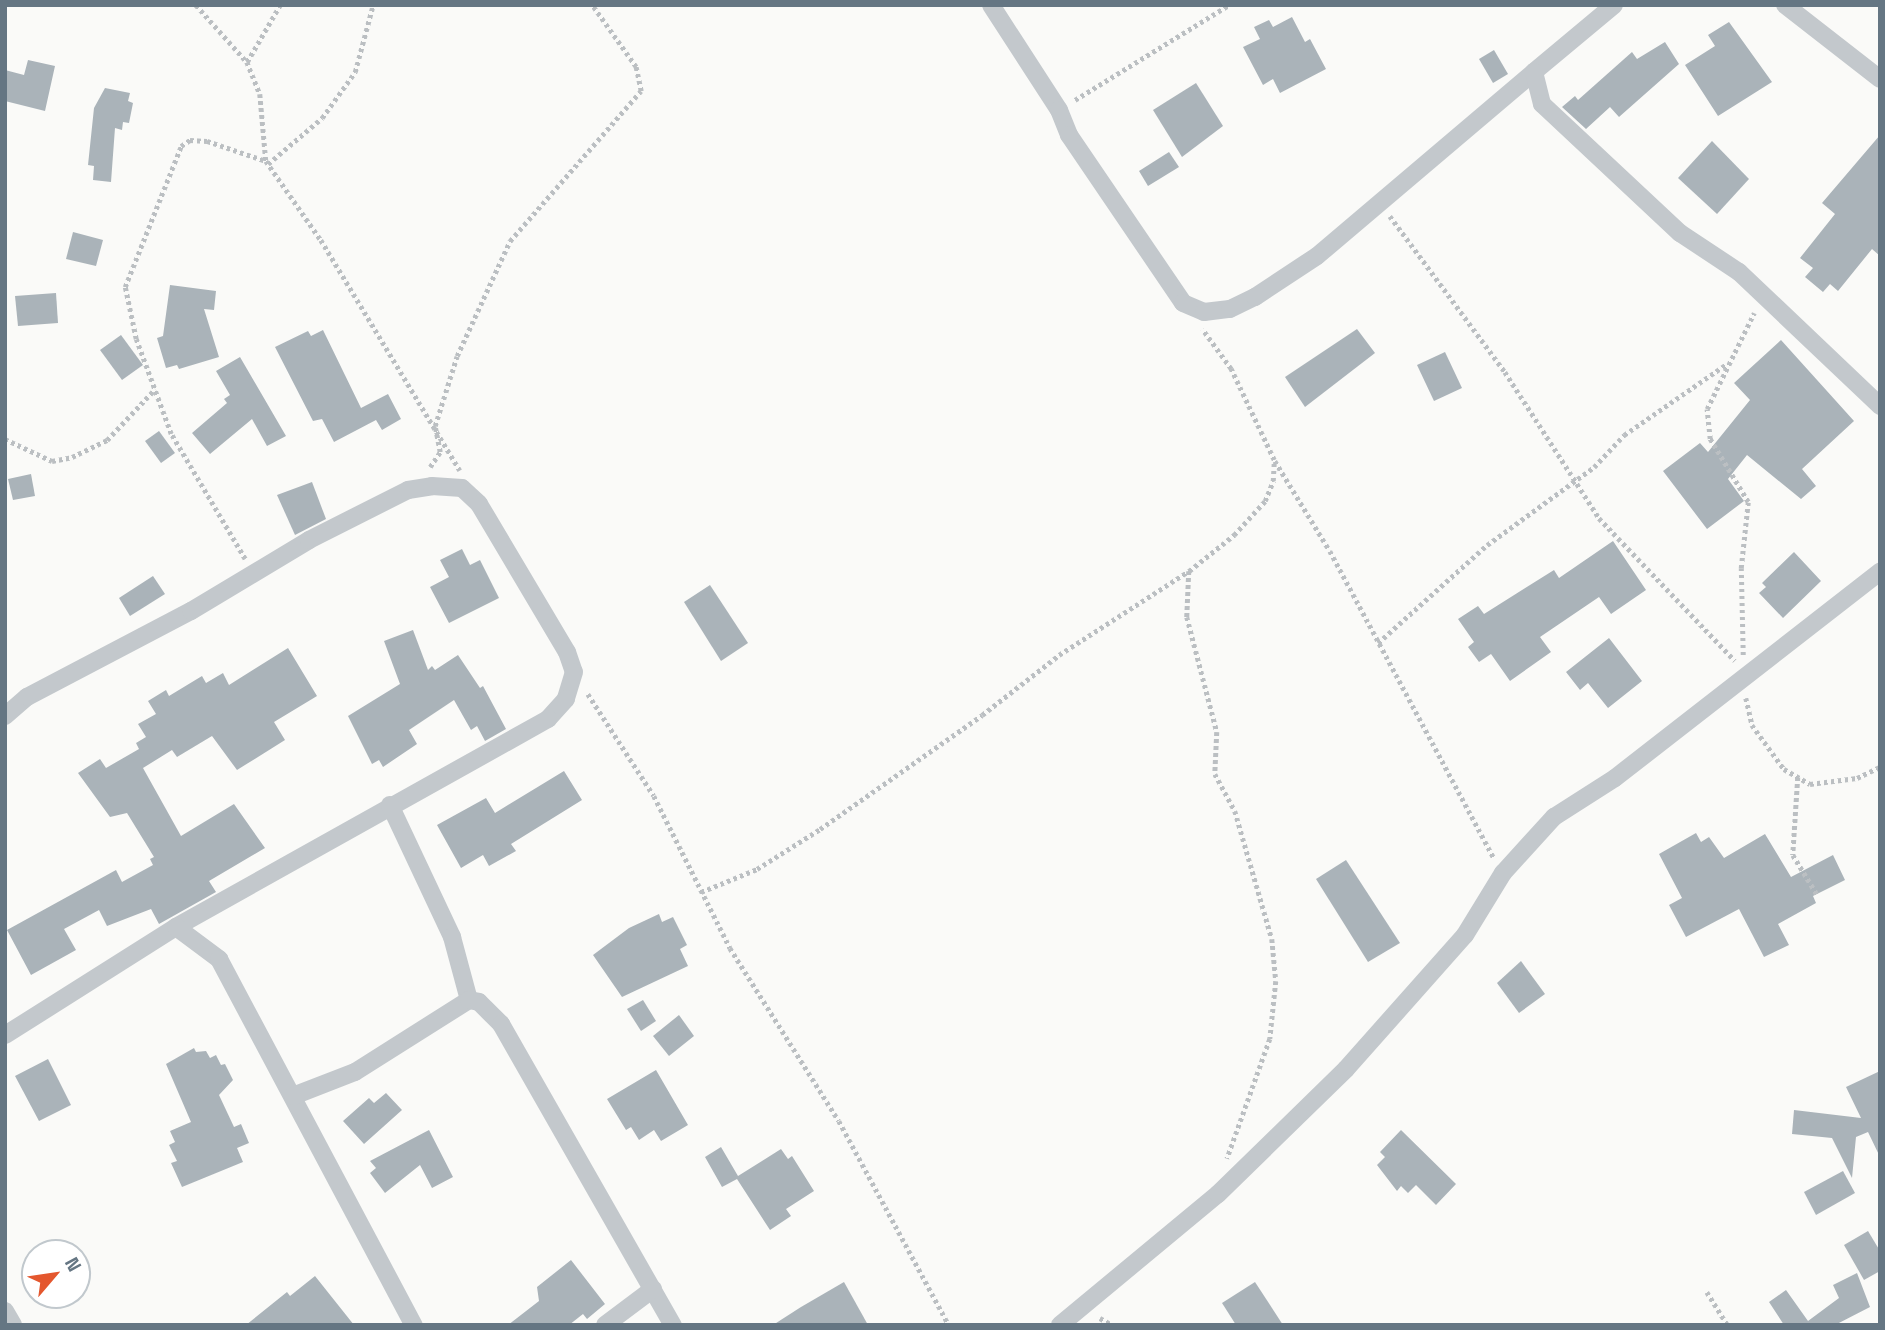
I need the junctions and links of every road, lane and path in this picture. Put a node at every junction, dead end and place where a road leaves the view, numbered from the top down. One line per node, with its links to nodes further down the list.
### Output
1 (196, 5): 9 (path)
2 (279, 5): 9 (path)
3 (373, 5): 13 (path)
4 (592, 5): 20 (path)
5 (991, 5): 12 (street)
6 (1229, 5): 12 (path)
7 (1614, 5): 10 (street)
8 (1786, 5): 11 (street)
9 (247, 62): 13 (path)
10 (1534, 72): 14 (street); 15 (street)
11 (1880, 79)
12 (1059, 110): 16 (street)
13 (267, 162): 18 (path); 20 (path)
14 (1379, 201): 16 (street); 23 (path)
15 (1763, 296): 17 (path); 19 (street)
16 (1182, 303): 22 (path)
17 (1726, 365): 23 (path); 31 (path)
18 (155, 388): 21 (path); 28 (path)
19 (1880, 406)
20 (435, 426): 24 (path); 25 (path)
21 (5, 439)
22 (1274, 460): 26 (path); 29 (path)
23 (1573, 482): 29 (path); 31 (path)
24 (408, 491): 25 (street); 28 (street)
25 (479, 504): 30 (street)
26 (1189, 571): 37 (path); 43 (path)
27 (1880, 572): 31 (street)
28 (251, 573): 32 (street)
29 (1378, 643): 36 (path)
30 (574, 672): 35 (street); 37 (path)
31 (1744, 676): 34 (path); 36 (street)
32 (5, 716)
33 (1880, 766): 34 (path)
34 (1798, 777): 38 (path)
35 (390, 805): 39 (street); 40 (street)
36 (1503, 873): 43 (street)
37 (701, 892): 51 (path)
38 (1818, 896)
39 (176, 928): 41 (street); 42 (street)
40 (468, 1000): 42 (street); 44 (street)
41 (5, 1035)
42 (293, 1096): 48 (street)
43 (1218, 1194): 52 (street)
44 (653, 1289): 49 (street); 50 (street)
45 (1707, 1292): 53 (path)
46 (5, 1311): 47 (street)
47 (12, 1325)
48 (414, 1325)
49 (605, 1325)
50 (673, 1325)
51 (949, 1325)
52 (1060, 1325)
53 (1728, 1325)

